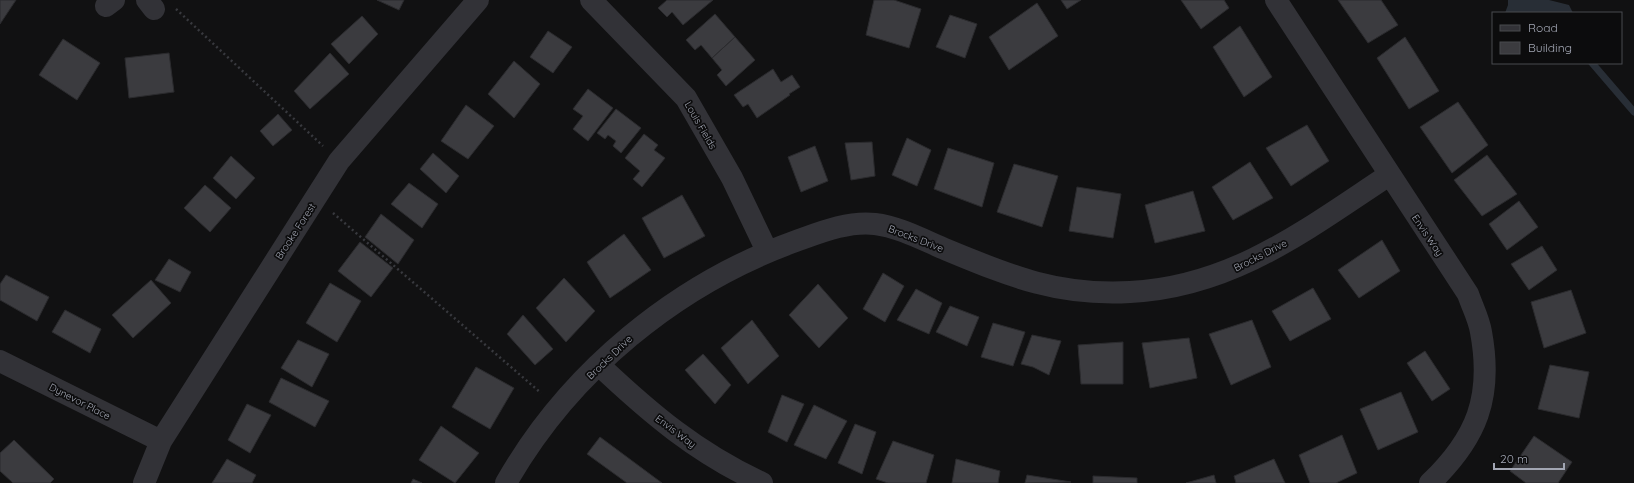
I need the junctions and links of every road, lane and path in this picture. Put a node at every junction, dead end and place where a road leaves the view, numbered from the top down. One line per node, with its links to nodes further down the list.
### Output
1 (478, 0): 5 (street, Brooke Forest)
2 (591, 0): 8 (street, Louis Fields)
3 (1276, 0): 6 (street, Envis Way)
4 (158, 5): 5 (path)
5 (339, 161): 7 (street, Brooke Forest)
6 (1388, 175): 8 (street, Brocks Drive); 16 (street, Envis Way)
7 (316, 198): 11 (path); 12 (street, Brooke Forest)
8 (767, 251): 10 (street, Brocks Drive)
9 (0, 361): 12 (street, Dynevor Place)
10 (599, 365): 11 (street, Brocks Drive); 15 (street, Envis Way)
11 (558, 408): 14 (street, Brocks Drive)
12 (161, 441): 13 (street, Brooke Forest)
13 (144, 483)
14 (506, 483)
15 (762, 483)
16 (1430, 483)

